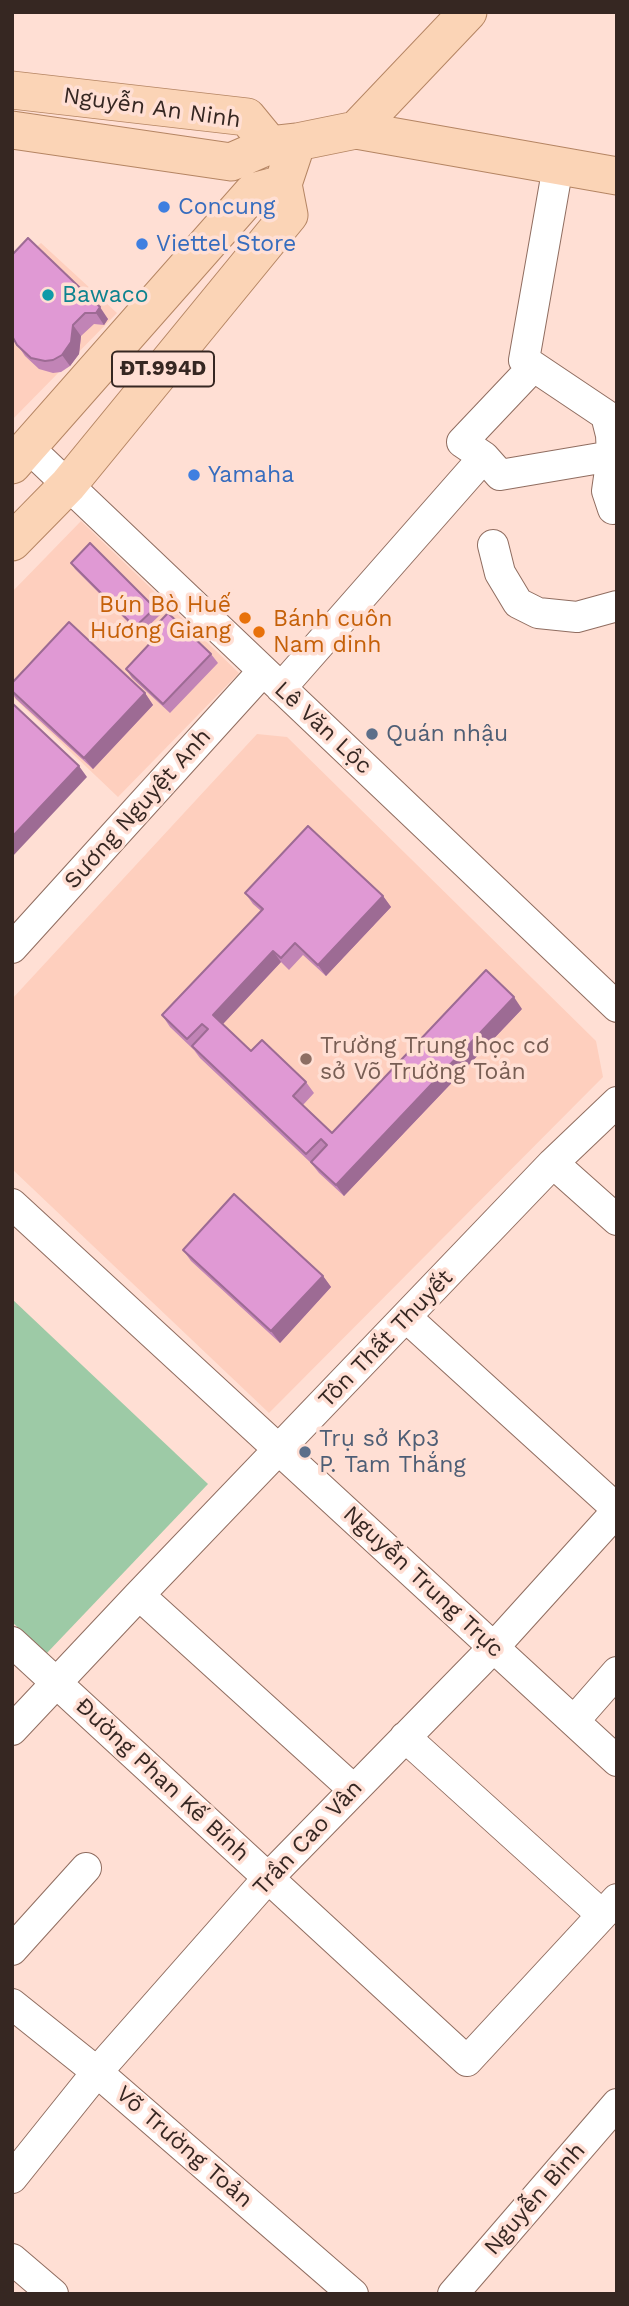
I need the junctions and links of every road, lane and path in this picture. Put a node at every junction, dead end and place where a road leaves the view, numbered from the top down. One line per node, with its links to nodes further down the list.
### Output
1 (468, 12): 4 (main road)
2 (12, 90): 5 (main road, Nguyễn An Ninh)
3 (12, 130): 5 (main road, Nguyễn An Ninh)
4 (356, 130): 5 (main road); 6 (main road)
5 (284, 143): 8 (main road)
6 (558, 166): 7 (main road); 9 (street)
7 (617, 176)
8 (283, 184): 11 (main road, ĐT.994D); 13 (main road, ĐT.994D)
9 (533, 367): 10 (street); 12 (street)
10 (612, 456): 12 (street); 14 (street)
11 (20, 457): 13 (street, Lê Văn Lộc)
12 (484, 457): 18 (street, Sương Nguyệt Anh)
13 (68, 485): 15 (main road, ĐT.994D); 18 (street, Lê Văn Lộc)
14 (613, 509)
15 (12, 542)
16 (493, 545): 17 (street)
17 (617, 607)
18 (272, 680): 19 (street, Sương Nguyệt Anh); 20 (street, Lê Văn Lộc)
19 (12, 948)
20 (617, 1007)
21 (617, 1102): 22 (street, Tôn Thất Thuyết)
22 (553, 1163): 24 (street); 25 (street, Tôn Thất Thuyết)
23 (12, 1204): 26 (street, Nguyễn Trung Trực)
24 (617, 1220)
25 (407, 1318): 26 (street, Tôn Thất Thuyết); 27 (street)
26 (280, 1450): 28 (street, Tôn Thất Thuyết); 30 (street, Nguyễn Trung Trực)
27 (617, 1510): 30 (street, Trần Cao Vân)
28 (139, 1595): 32 (street, Tôn Thất Thuyết); 37 (street)
29 (12, 1642): 32 (street, Đường Phan Kế Bính)
30 (494, 1647): 33 (street, Nguyễn Trung Trực); 35 (street, Trần Cao Vân)
31 (617, 1672): 33 (street)
32 (56, 1683): 34 (street, Tôn Thất Thuyết); 39 (street, Đường Phan Kế Bính)
33 (574, 1721): 36 (street, Nguyễn Trung Trực)
34 (12, 1730)
35 (405, 1737): 37 (street, Trần Cao Vân); 40 (street)
36 (617, 1761)
37 (353, 1789): 39 (street, Trần Cao Vân)
38 (86, 1868): 41 (street)
39 (268, 1878): 40 (street, Đường Phan Kế Bính); 43 (street, Trần Cao Vân)
40 (609, 1907)
41 (12, 1950)
42 (12, 2004): 43 (street, Võ Trường Toản)
43 (97, 2072): 45 (street, Trần Cao Vân); 48 (street, Võ Trường Toản)
44 (617, 2104): 49 (street, Nguyễn Bình)
45 (12, 2178)
46 (12, 2259): 47 (street)
47 (52, 2294)
48 (353, 2294)
49 (453, 2294)

